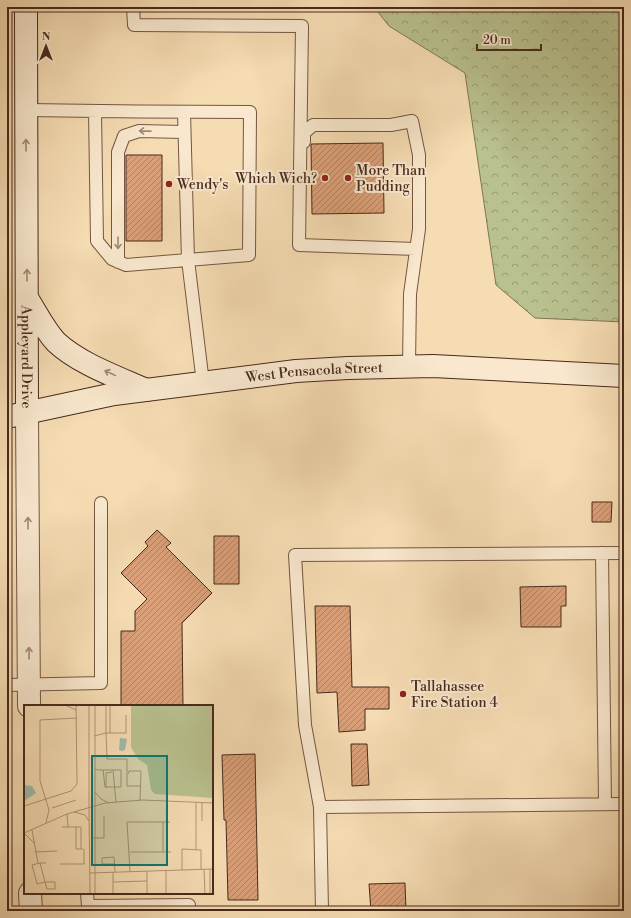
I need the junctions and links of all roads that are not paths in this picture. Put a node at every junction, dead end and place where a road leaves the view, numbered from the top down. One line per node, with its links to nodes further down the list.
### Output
1 (26, 7): 3 (main road, Appleyard Drive)
2 (133, 7): 6 (lane)
3 (26, 110): 4 (lane); 13 (main road, Appleyard Drive, one-way to 3)
4 (95, 111): 5 (lane); 12 (lane)
5 (184, 112): 8 (lane); 11 (lane)
6 (300, 120): 7 (lane); 9 (lane)
7 (412, 121): 9 (lane); 10 (lane)
8 (184, 132): 11 (lane); 12 (lane, one-way to 12)
9 (299, 245): 10 (lane)
10 (416, 249): 14 (lane)
11 (188, 260): 12 (lane); 16 (lane)
12 (118, 262)
13 (27, 297): 17 (main road, one-way to 13); 18 (main road, Appleyard Drive)
14 (409, 366): 15 (main road, West Pensacola Street); 16 (main road, West Pensacola Street)
15 (624, 376)
16 (203, 383): 17 (main road, West Pensacola Street)
17 (146, 390): 18 (main road, West Pensacola Street)
18 (17, 415): 22 (main road, Appleyard Drive, one-way to 18)
19 (101, 503): 22 (lane)
20 (602, 553): 21 (lane); 25 (lane); 27 (lane)
21 (624, 553)
22 (29, 684): 23 (lane); 24 (main road, Appleyard Drive)
23 (7, 685)
24 (29, 705)
25 (604, 804): 26 (lane); 27 (lane)
26 (624, 804)
27 (320, 807): 32 (lane)
28 (30, 894): 31 (main road)
29 (88, 894): 30 (lane)
30 (189, 903)
31 (30, 911)
32 (322, 911)

